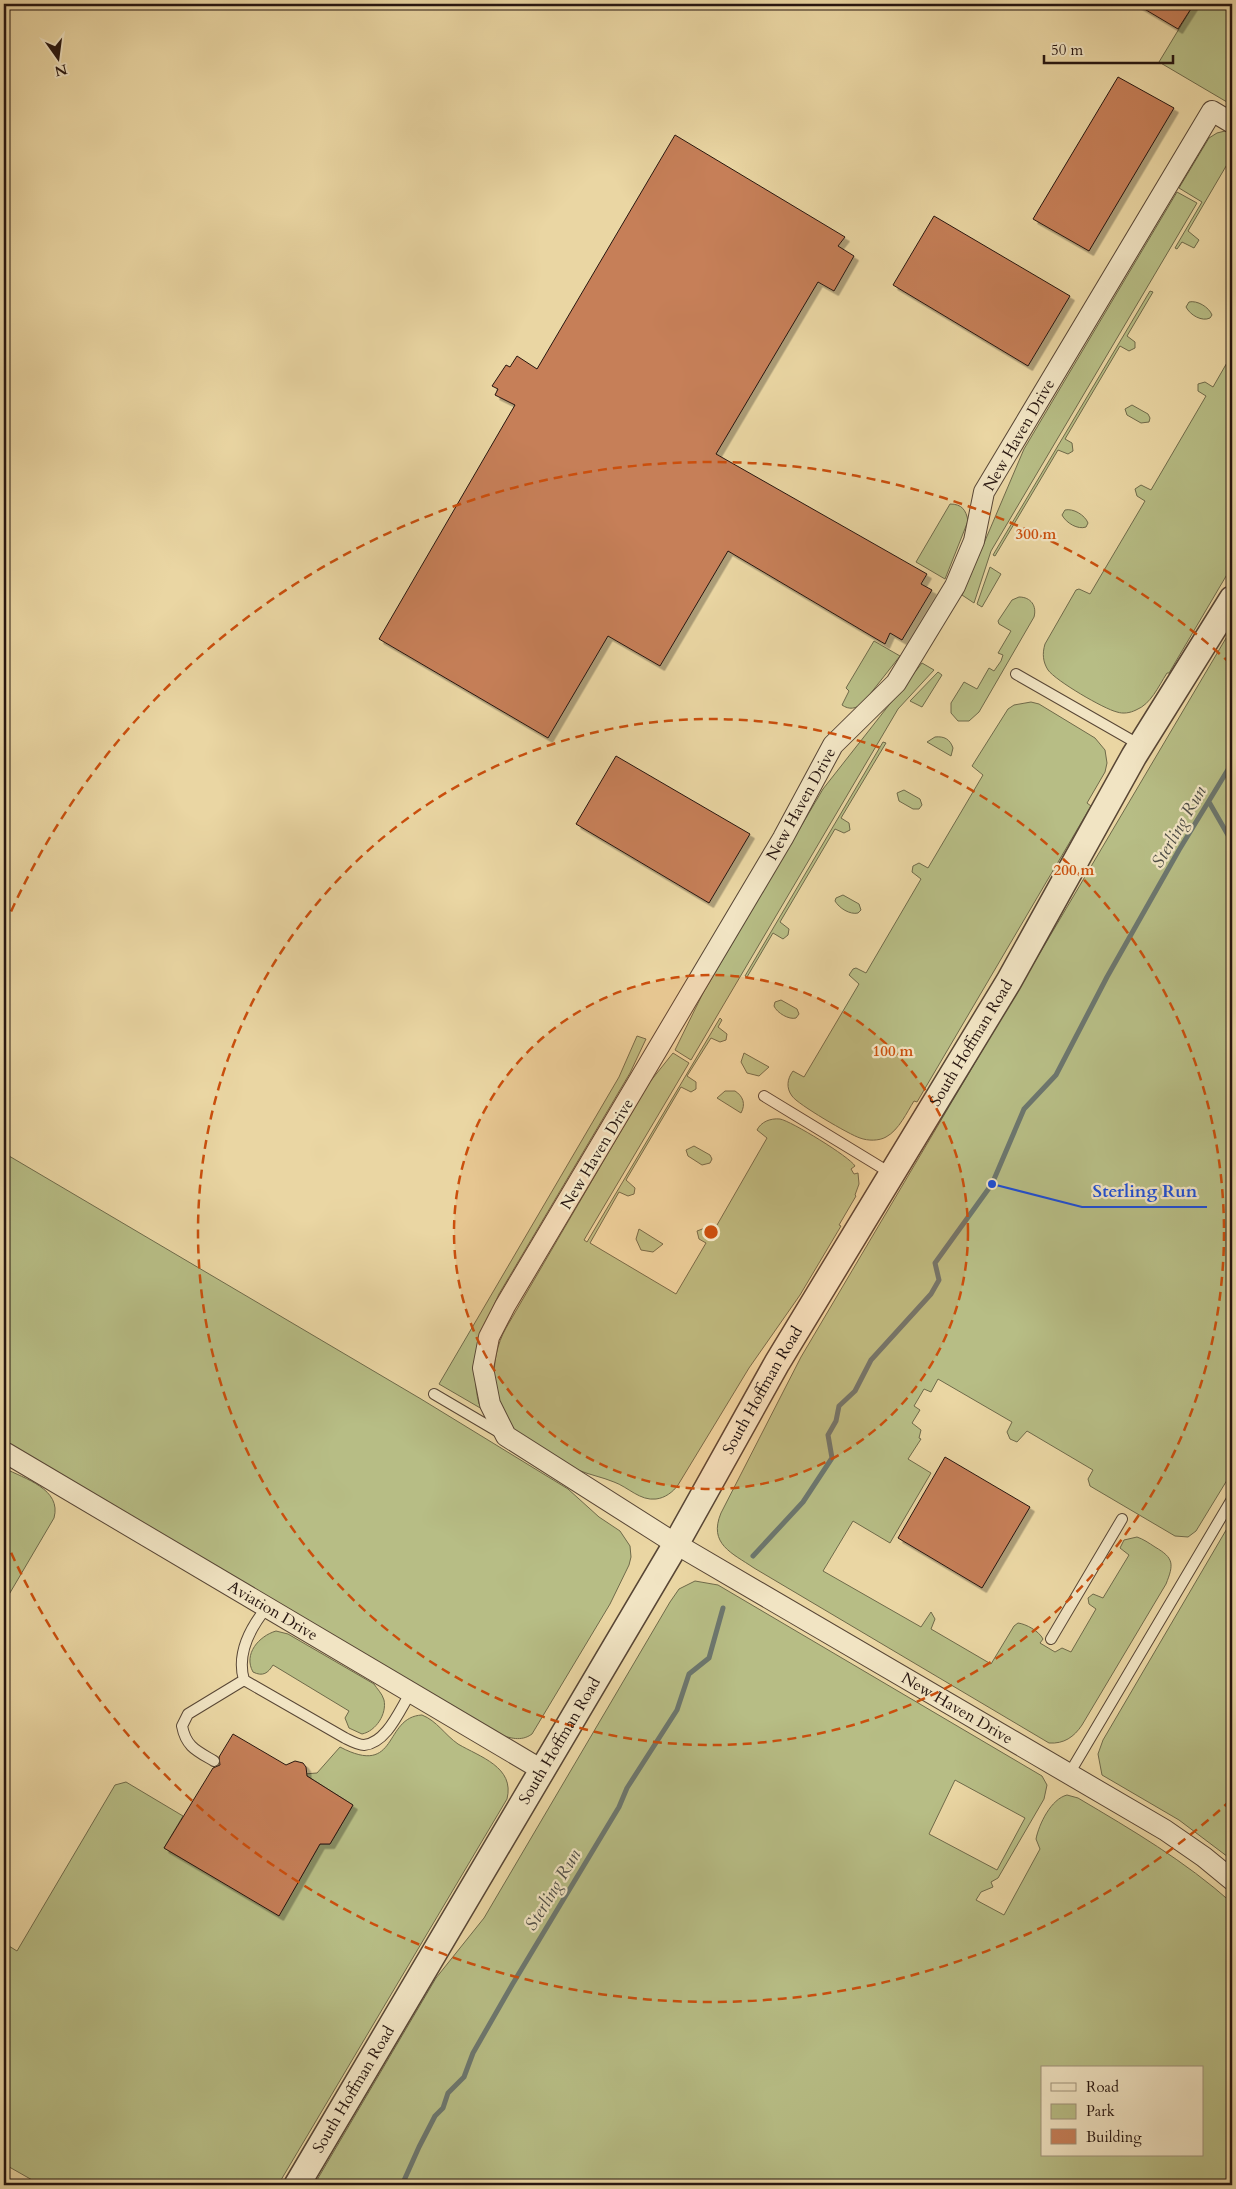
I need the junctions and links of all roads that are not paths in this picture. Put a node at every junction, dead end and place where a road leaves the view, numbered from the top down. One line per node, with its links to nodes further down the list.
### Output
1 (1232, 123): 8 (street, New Haven Drive)
2 (1232, 599): 4 (street, South Hoffman Road)
3 (1016, 674): 4 (lane)
4 (1140, 745): 6 (street, South Hoffman Road)
5 (764, 1096): 6 (lane)
6 (892, 1174): 12 (street, South Hoffman Road)
7 (434, 1394): 8 (lane)
8 (506, 1436): 12 (street, New Haven Drive)
9 (5, 1452): 13 (street, Aviation Drive)
10 (1232, 1499): 19 (lane)
11 (1122, 1519): 14 (lane)
12 (676, 1544): 18 (street, South Hoffman Road); 19 (street, New Haven Drive)
13 (267, 1607): 15 (lane); 16 (street, Aviation Drive)
14 (1051, 1639)
15 (244, 1680): 16 (lane); 17 (lane)
16 (411, 1692): 18 (street, Aviation Drive)
17 (214, 1761)
18 (542, 1770): 21 (street, South Hoffman Road)
19 (1069, 1774): 20 (street, New Haven Drive)
20 (1232, 1880)
21 (297, 2185)

